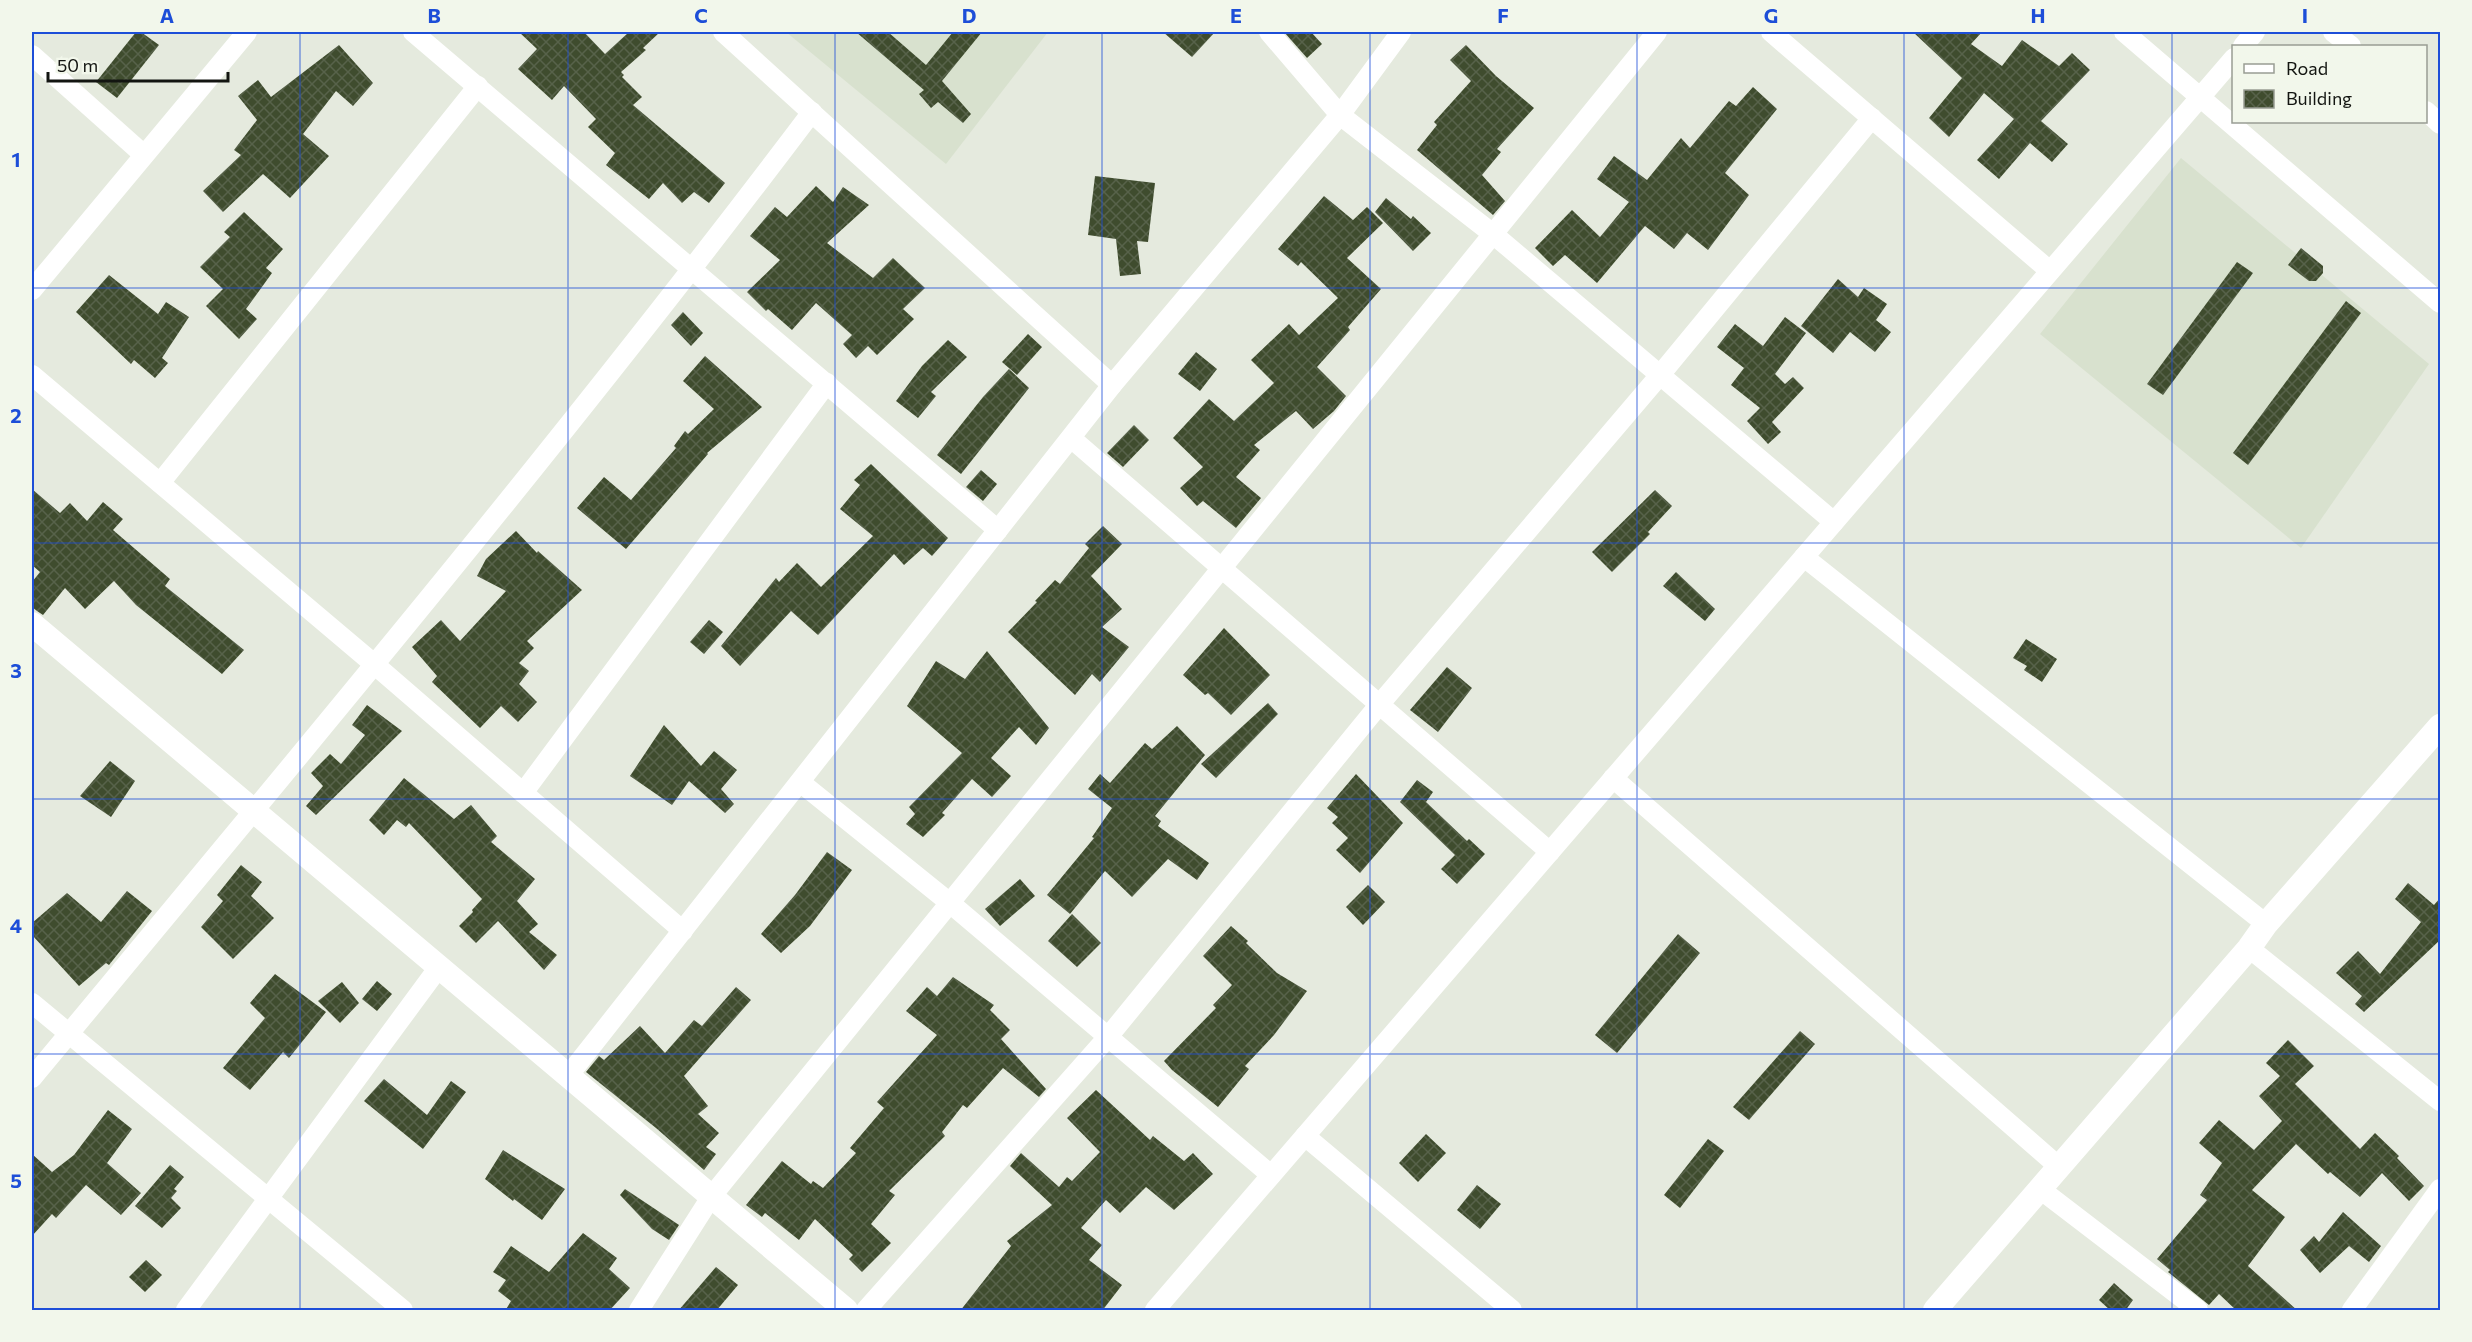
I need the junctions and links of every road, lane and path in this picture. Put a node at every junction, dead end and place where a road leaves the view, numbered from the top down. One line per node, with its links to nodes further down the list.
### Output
1 (247, 32): 20 (street)
2 (413, 32): 15 (street)
3 (723, 32): 17 (street)
4 (1269, 32): 18 (street)
5 (1401, 32): 18 (street)
6 (1657, 32): 21 (street)
7 (1771, 32): 19 (street)
8 (2124, 32): 16 (street)
9 (2256, 32): 11 (street)
10 (2333, 32): 12 (street)
11 (2244, 45)
12 (2349, 45)
13 (32, 55): 20 (street)
14 (2232, 60): 16 (street)
15 (478, 86): 22 (street); 31 (street)
16 (2200, 97): 23 (street); 25 (street)
17 (812, 112): 22 (street); 29 (street)
18 (1340, 115): 21 (street); 29 (street)
19 (1872, 118): 23 (street); 27 (street)
20 (144, 156): 24 (street)
21 (1493, 234): 27 (street); 35 (street)
22 (693, 269): 28 (street); 37 (street)
23 (2050, 271): 32 (street)
24 (32, 290)
25 (2440, 303)
26 (32, 375): 31 (street)
27 (1660, 375): 32 (street); 38 (street)
28 (826, 383): 33 (street); 42 (street)
29 (1112, 385): 30 (street)
30 (1071, 438): 33 (street); 35 (street)
31 (160, 483): 37 (street)
32 (1834, 522): 34 (street)
33 (998, 530): 41 (street)
34 (1804, 557): 40 (street); 46 (street)
35 (1221, 570): 38 (street); 45 (street)
36 (32, 624): 43 (street)
37 (374, 664): 42 (street); 43 (street)
38 (1379, 705): 44 (street); 52 (street)
39 (2440, 726): 46 (street)
40 (1613, 778): 44 (street); 57 (street)
41 (800, 782): 45 (street); 47 (street)
42 (523, 793): 47 (street)
43 (254, 812): 49 (street); 51 (street)
44 (1550, 852): 56 (street)
45 (950, 903): 52 (street); 61 (street)
46 (2266, 924): 48 (street)
47 (683, 931): 53 (street)
48 (2248, 948): 55 (street); 57 (street)
49 (439, 967): 53 (street); 62 (street)
50 (32, 1002): 51 (street)
51 (69, 1034): 54 (street); 62 (street)
52 (1108, 1037): 58 (street); 67 (street)
53 (568, 1077): 61 (street)
54 (32, 1078)
55 (2440, 1101)
56 (1305, 1136): 58 (street); 69 (street)
57 (2058, 1166): 60 (street)
58 (1272, 1175): 68 (street)
59 (2440, 1189): 72 (street)
60 (2040, 1190): 70 (street); 71 (street)
61 (711, 1197): 65 (street); 66 (street)
62 (268, 1198): 63 (street); 64 (street)
63 (186, 1311)
64 (403, 1311)
65 (639, 1311)
66 (846, 1311)
67 (866, 1311)
68 (1155, 1311)
69 (1512, 1311)
70 (1935, 1311)
71 (2198, 1311)
72 (2352, 1311)

